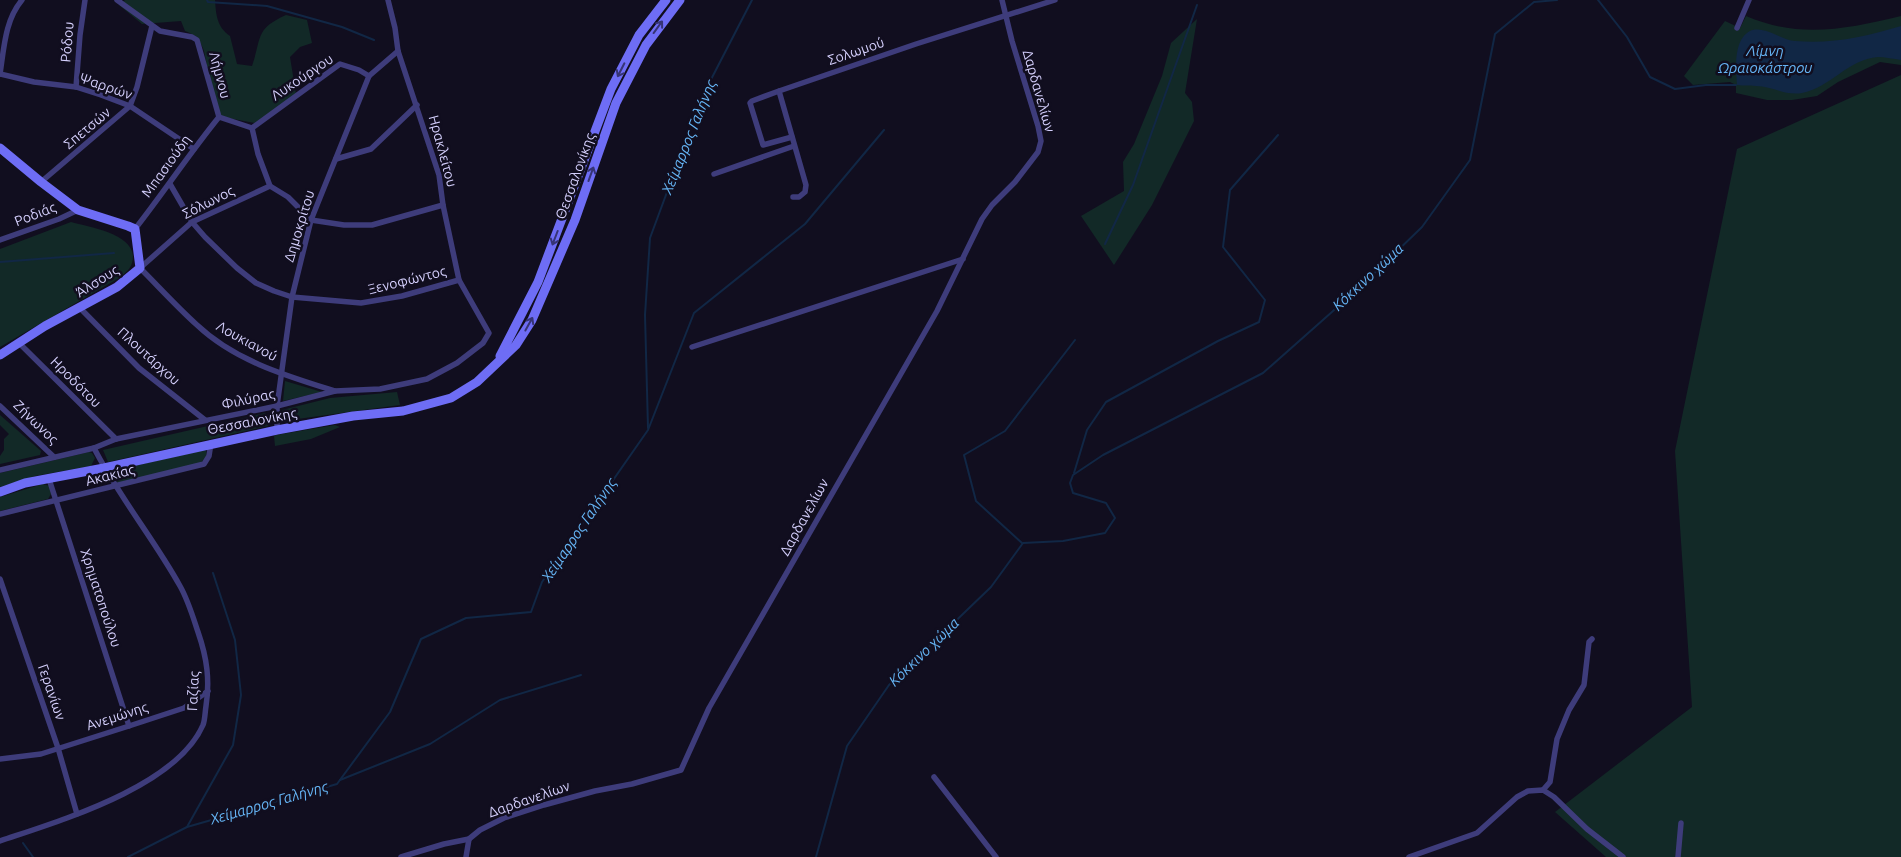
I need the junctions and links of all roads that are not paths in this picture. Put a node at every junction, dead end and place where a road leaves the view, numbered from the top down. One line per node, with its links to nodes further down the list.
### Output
1 (22, 0): 14 (street)
2 (85, 0): 16 (street, Ρόδου)
3 (117, 0): 11 (street)
4 (388, 0): 13 (street, Ηρακλείτου)
5 (666, 0): 47 (main road, Θεσσαλονίκης, one-way to 47)
6 (680, 0): 47 (main road, Θεσσαλονίκης, one-way to 6)
7 (1002, 0): 10 (street, Δαρδανελίων)
8 (1055, 0): 10 (street, Σολωμού)
9 (1749, 0): 12 (street)
10 (1006, 15): 17 (street, Σολωμού); 38 (street, Δαρδανελίων)
11 (152, 26): 19 (street, Σπετσών); 20 (street, Λήμνου)
12 (1737, 28)
13 (398, 51): 15 (street, Δημοκρίτου); 18 (street, Ηρακλείτου)
14 (0, 74): 16 (street, Ψαρρών)
15 (368, 76): 21 (street, Λυκούργου); 26 (street, Δημοκρίτου)
16 (76, 87): 19 (street, Ψαρρών)
17 (779, 91): 22 (street); 22 (street, Σολωμού)
18 (417, 105): 26 (street); 32 (street, Ηρακλείτου)
19 (130, 106): 25 (street, Ψαρρών); 28 (street, Σπετσών)
20 (219, 117): 21 (street); 25 (street, Μπασιούδη)
21 (252, 128): 30 (street)
22 (792, 137): 23 (street)
23 (794, 146): 27 (street); 31 (street)
24 (0, 148): 28 (main road)
25 (194, 148): 29 (street, Μπασιούδη)
26 (336, 159): 34 (street, Δημοκρίτου)
27 (714, 174)
28 (41, 182): 33 (main road)
29 (170, 184): 35 (street, Ξενοφώντος); 36 (street, Μπασιούδη)
30 (270, 186): 34 (street); 35 (street, Σόλωνος)
31 (793, 197)
32 (443, 205): 34 (street); 40 (street, Ηρακλείτου)
33 (78, 210): 36 (main road); 37 (street, Ροδιάς)
34 (311, 220): 41 (street, Δημοκρίτου)
35 (192, 222): 39 (street, Σόλωνος); 41 (street, Ξενοφώντος)
36 (135, 229): 39 (main road, Άλσους)
37 (0, 240)
38 (963, 259): 45 (street); 75 (street, Δαρδανελίων)
39 (140, 268): 42 (main road, Άλσους); 48 (street, Λουκιανού)
40 (459, 280): 41 (street, Ξενοφώντος); 43 (street, Ηρακλείτου)
41 (292, 297): 48 (street, Δημοκρίτου)
42 (80, 308): 44 (main road, Άλσους); 52 (street, Πλουτάρχου)
43 (489, 333): 49 (street, Φιλύρας)
44 (19, 343): 46 (main road, Άλσους); 54 (street, Ηροδότου)
45 (692, 347)
46 (0, 356)
47 (498, 361): 53 (main road, Θεσσαλονίκης)
48 (281, 374): 49 (street, Λουκιανού); 51 (street, Δημοκρίτου)
49 (335, 391): 51 (street, Φιλύρας)
50 (0, 406): 57 (street, Ζήνωνος)
51 (277, 406): 52 (street, Φιλύρας); 53 (street, Δημοκρίτου)
52 (204, 420): 54 (street, Φιλύρας)
53 (277, 430): 55 (main road, Θεσσαλονίκης)
54 (116, 439): 56 (street, Φιλύρας)
55 (212, 443): 58 (main road, Θεσσαλονίκης); 61 (street, Ακακίας)
56 (94, 448): 57 (street, Φιλύρας); 58 (street, Γαζίας)
57 (54, 457): 59 (street, Φιλύρας)
58 (104, 468): 60 (main road, Θεσσαλονίκης); 61 (street, Γαζίας)
59 (0, 470)
60 (49, 479): 62 (main road, Θεσσαλονίκης); 63 (street, Χρηματοπούλου)
61 (115, 486): 63 (street, Ακακίας); 67 (street, Γαζίας)
62 (0, 492)
63 (57, 501): 64 (street, Ακακίας); 68 (street, Χρηματοπούλου)
64 (0, 514)
65 (0, 579): 69 (street, Γερανίων)
66 (1592, 639): 72 (street)
67 (208, 691): 68 (street, Ανεμώνης); 73 (street, Γαζίας)
68 (129, 726): 69 (street, Ανεμώνης)
69 (58, 748): 70 (street, Ανεμώνης); 73 (street, Γερανίων)
70 (0, 759)
71 (934, 777): 79 (street)
72 (1543, 790): 80 (street); 81 (street)
73 (77, 814): 76 (street, Γαζίας)
74 (1680, 823): 82 (street)
75 (469, 839): 77 (street, Δαρδανελίων); 78 (street)
76 (0, 841)
77 (400, 857)
78 (466, 857)
79 (996, 857)
80 (1409, 857)
81 (1623, 857)
82 (1678, 857)

